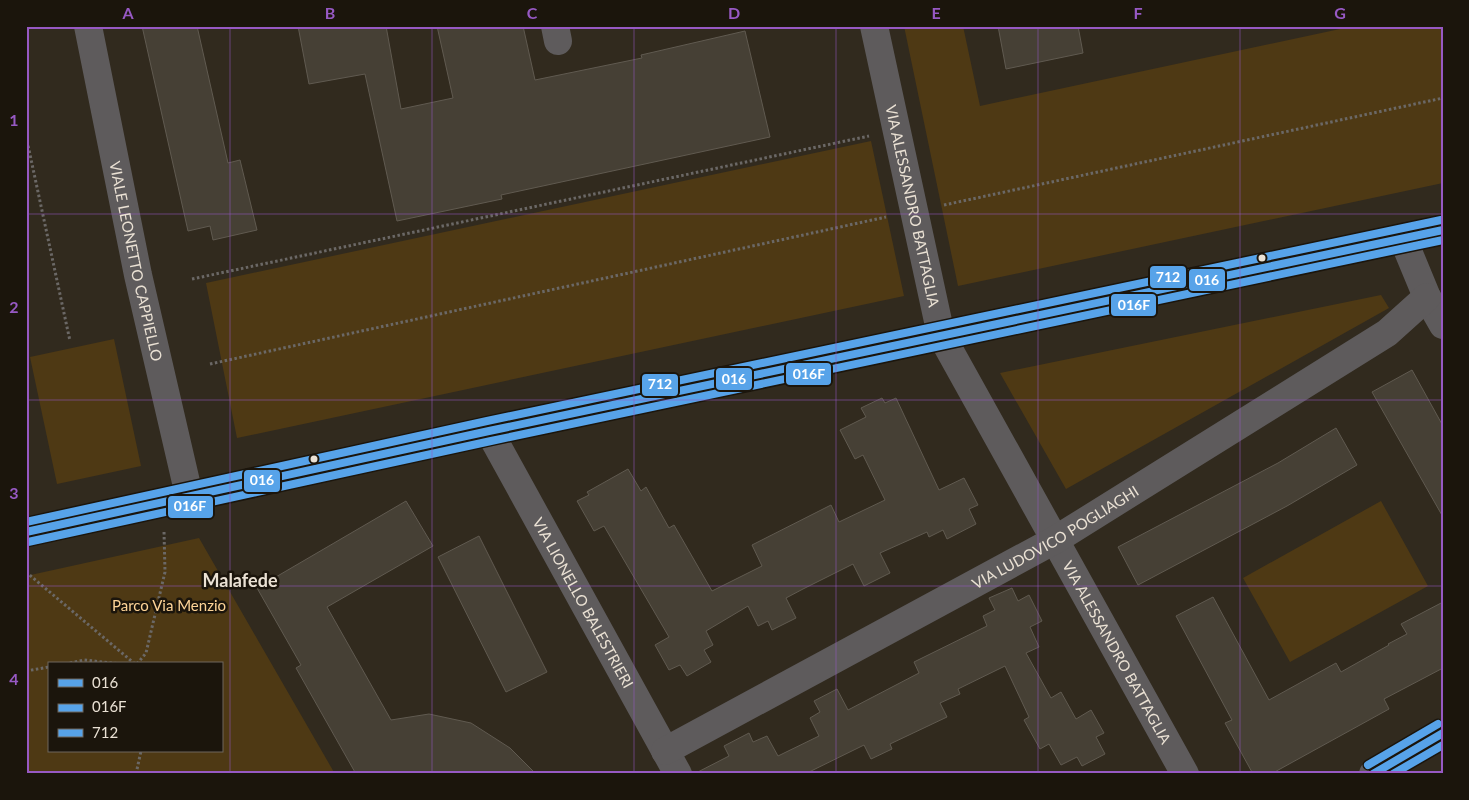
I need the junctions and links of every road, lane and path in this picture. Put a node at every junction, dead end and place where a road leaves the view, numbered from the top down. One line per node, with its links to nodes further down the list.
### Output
1 (88, 26): 16 (street, VIALE LEONETTO CAPPIELLO)
2 (874, 26): 4 (street, VIA ALESSANDRO BATTAGLIA)
3 (1443, 98): 6 (path)
4 (896, 131): 6 (street, VIA ALESSANDRO BATTAGLIA); 9 (path)
5 (26, 136): 13 (path)
6 (914, 211): 12 (street, VIA ALESSANDRO BATTAGLIA); 14 (path)
7 (1443, 230): 8 (street)
8 (1403, 239): 10 (street); 12 (street)
9 (192, 279)
10 (1427, 298): 11 (street); 18 (street, VIA LUDOVICO POGLIAGHI)
11 (1443, 325)
12 (941, 335): 15 (street); 18 (street, VIA ALESSANDRO BATTAGLIA)
13 (70, 341)
14 (210, 364)
15 (489, 431): 16 (street); 28 (street, VIA LIONELLO BALESTRIERI)
16 (176, 498): 17 (street); 23 (path)
17 (27, 527)
18 (1056, 540): 28 (street, VIA LUDOVICO POGLIAGHI); 30 (street, VIA ALESSANDRO BATTAGLIA)
19 (26, 572): 22 (path)
20 (75, 662): 21 (path)
21 (103, 662)
22 (134, 662)
23 (138, 662)
24 (48, 667): 25 (path)
25 (26, 671)
26 (1443, 733): 31 (street)
27 (141, 752): 29 (path)
28 (672, 762)
29 (136, 774)
30 (1185, 774)
31 (1373, 774)

